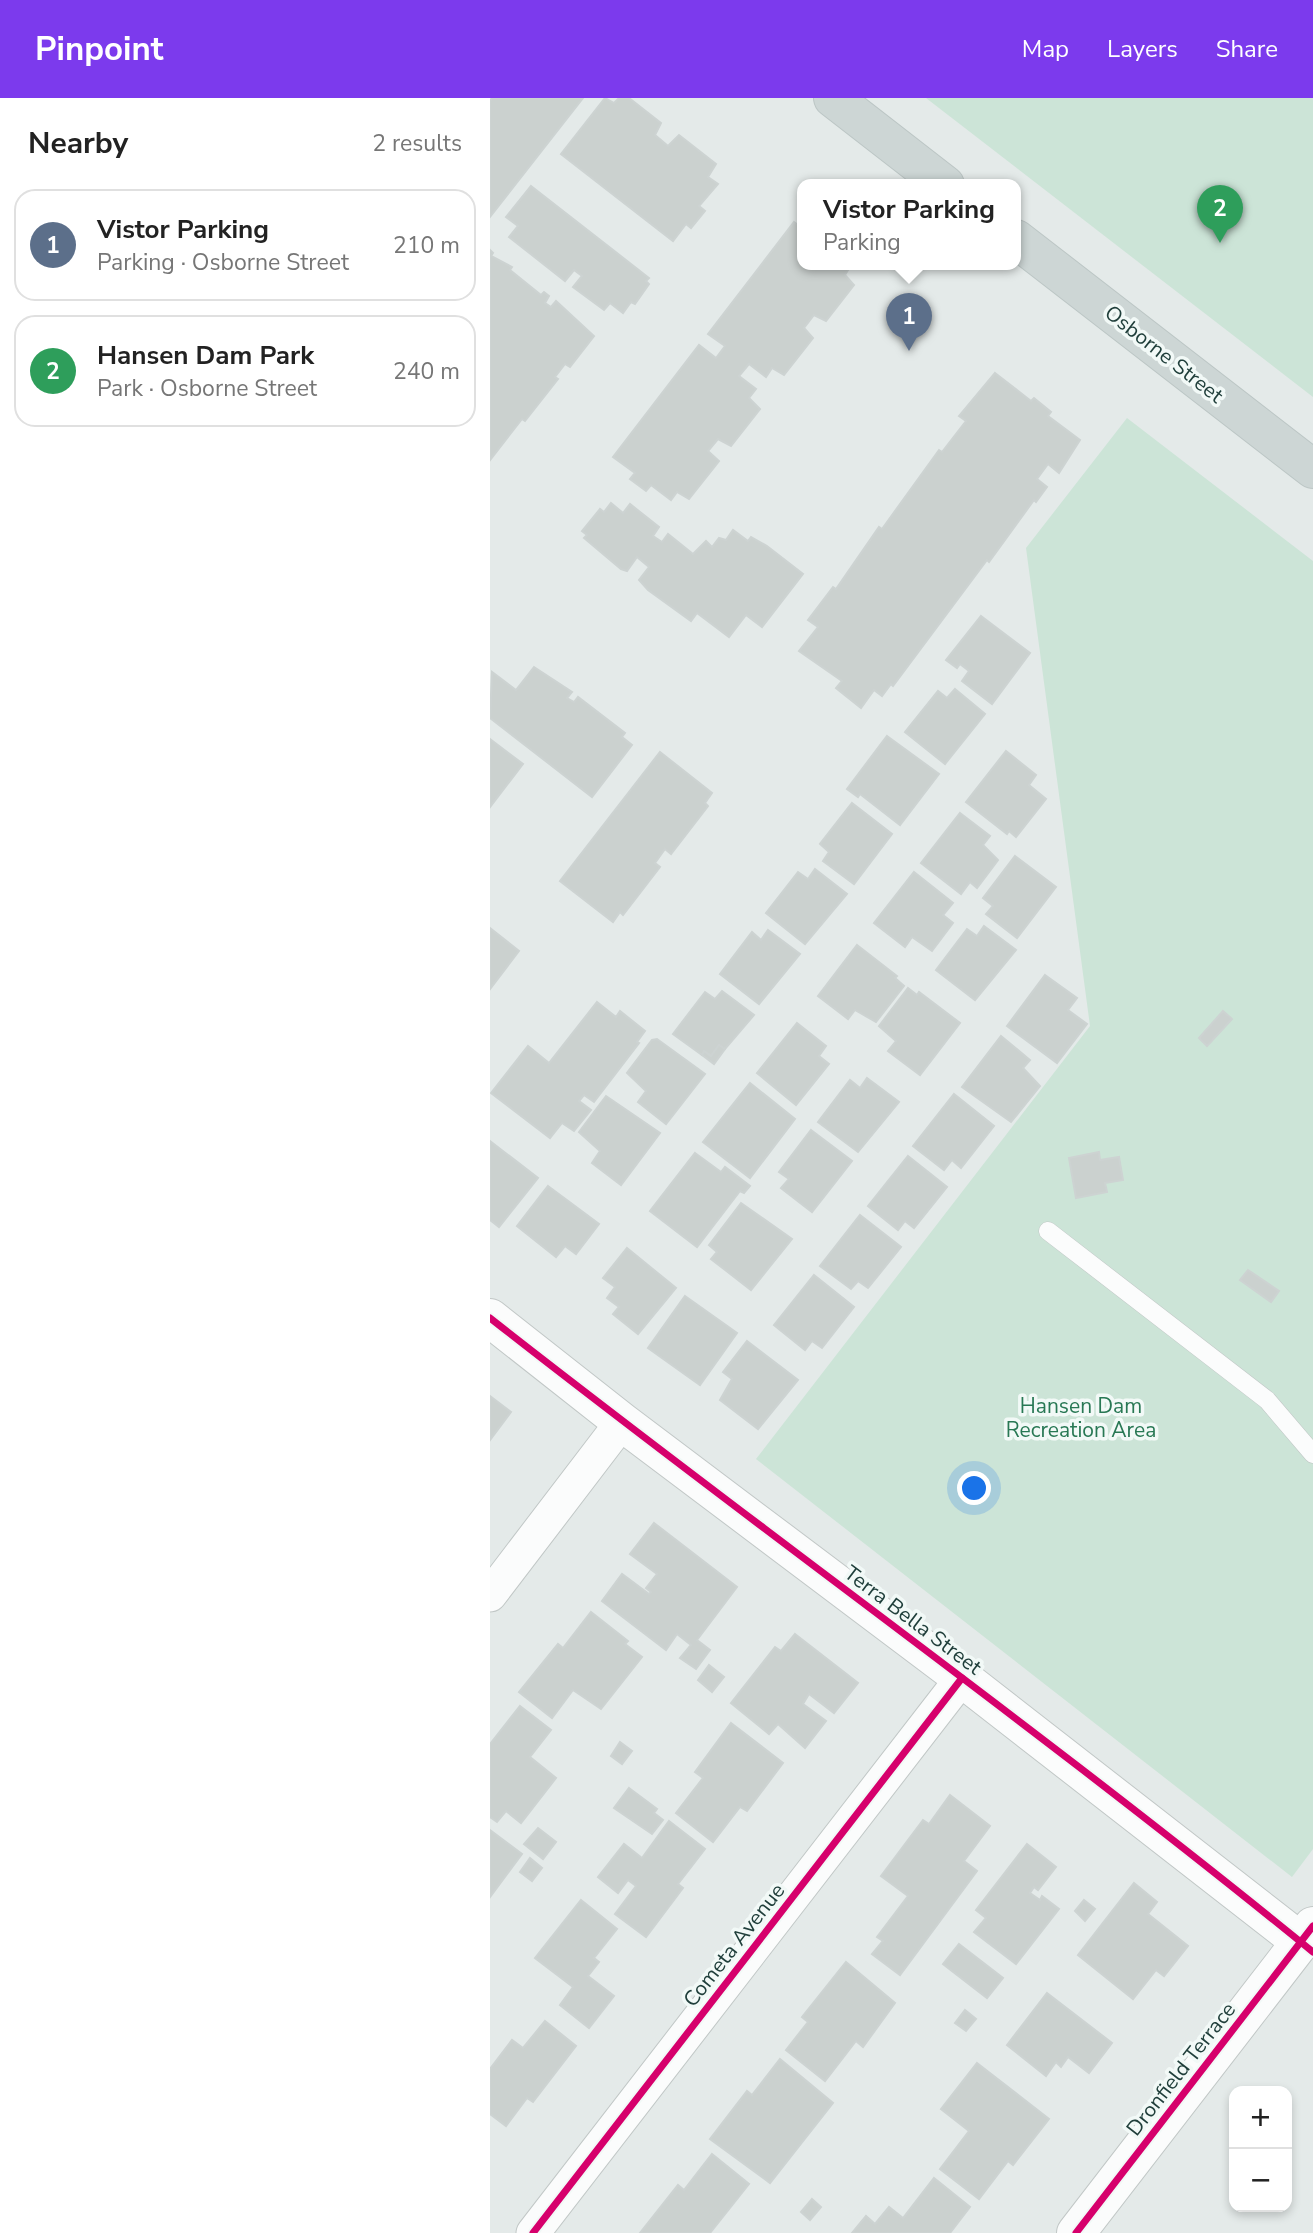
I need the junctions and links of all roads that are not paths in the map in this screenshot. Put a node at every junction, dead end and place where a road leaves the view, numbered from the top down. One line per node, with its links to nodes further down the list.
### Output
1 (833, 98): 2 (main road)
2 (937, 179)
3 (1021, 243): 4 (main road, Osborne Street)
4 (1313, 469)
5 (1048, 1231): 8 (lane)
6 (490, 1318): 7 (street, Terra Bella Street)
7 (622, 1422): 9 (street); 10 (street, Terra Bella Street)
8 (1313, 1454)
9 (490, 1595)
10 (962, 1678): 11 (street, Terra Bella Street); 12 (street, Cometa Avenue)
11 (1309, 1940): 13 (street, Dronfield Terrace)
12 (533, 2233)
13 (1076, 2233)

